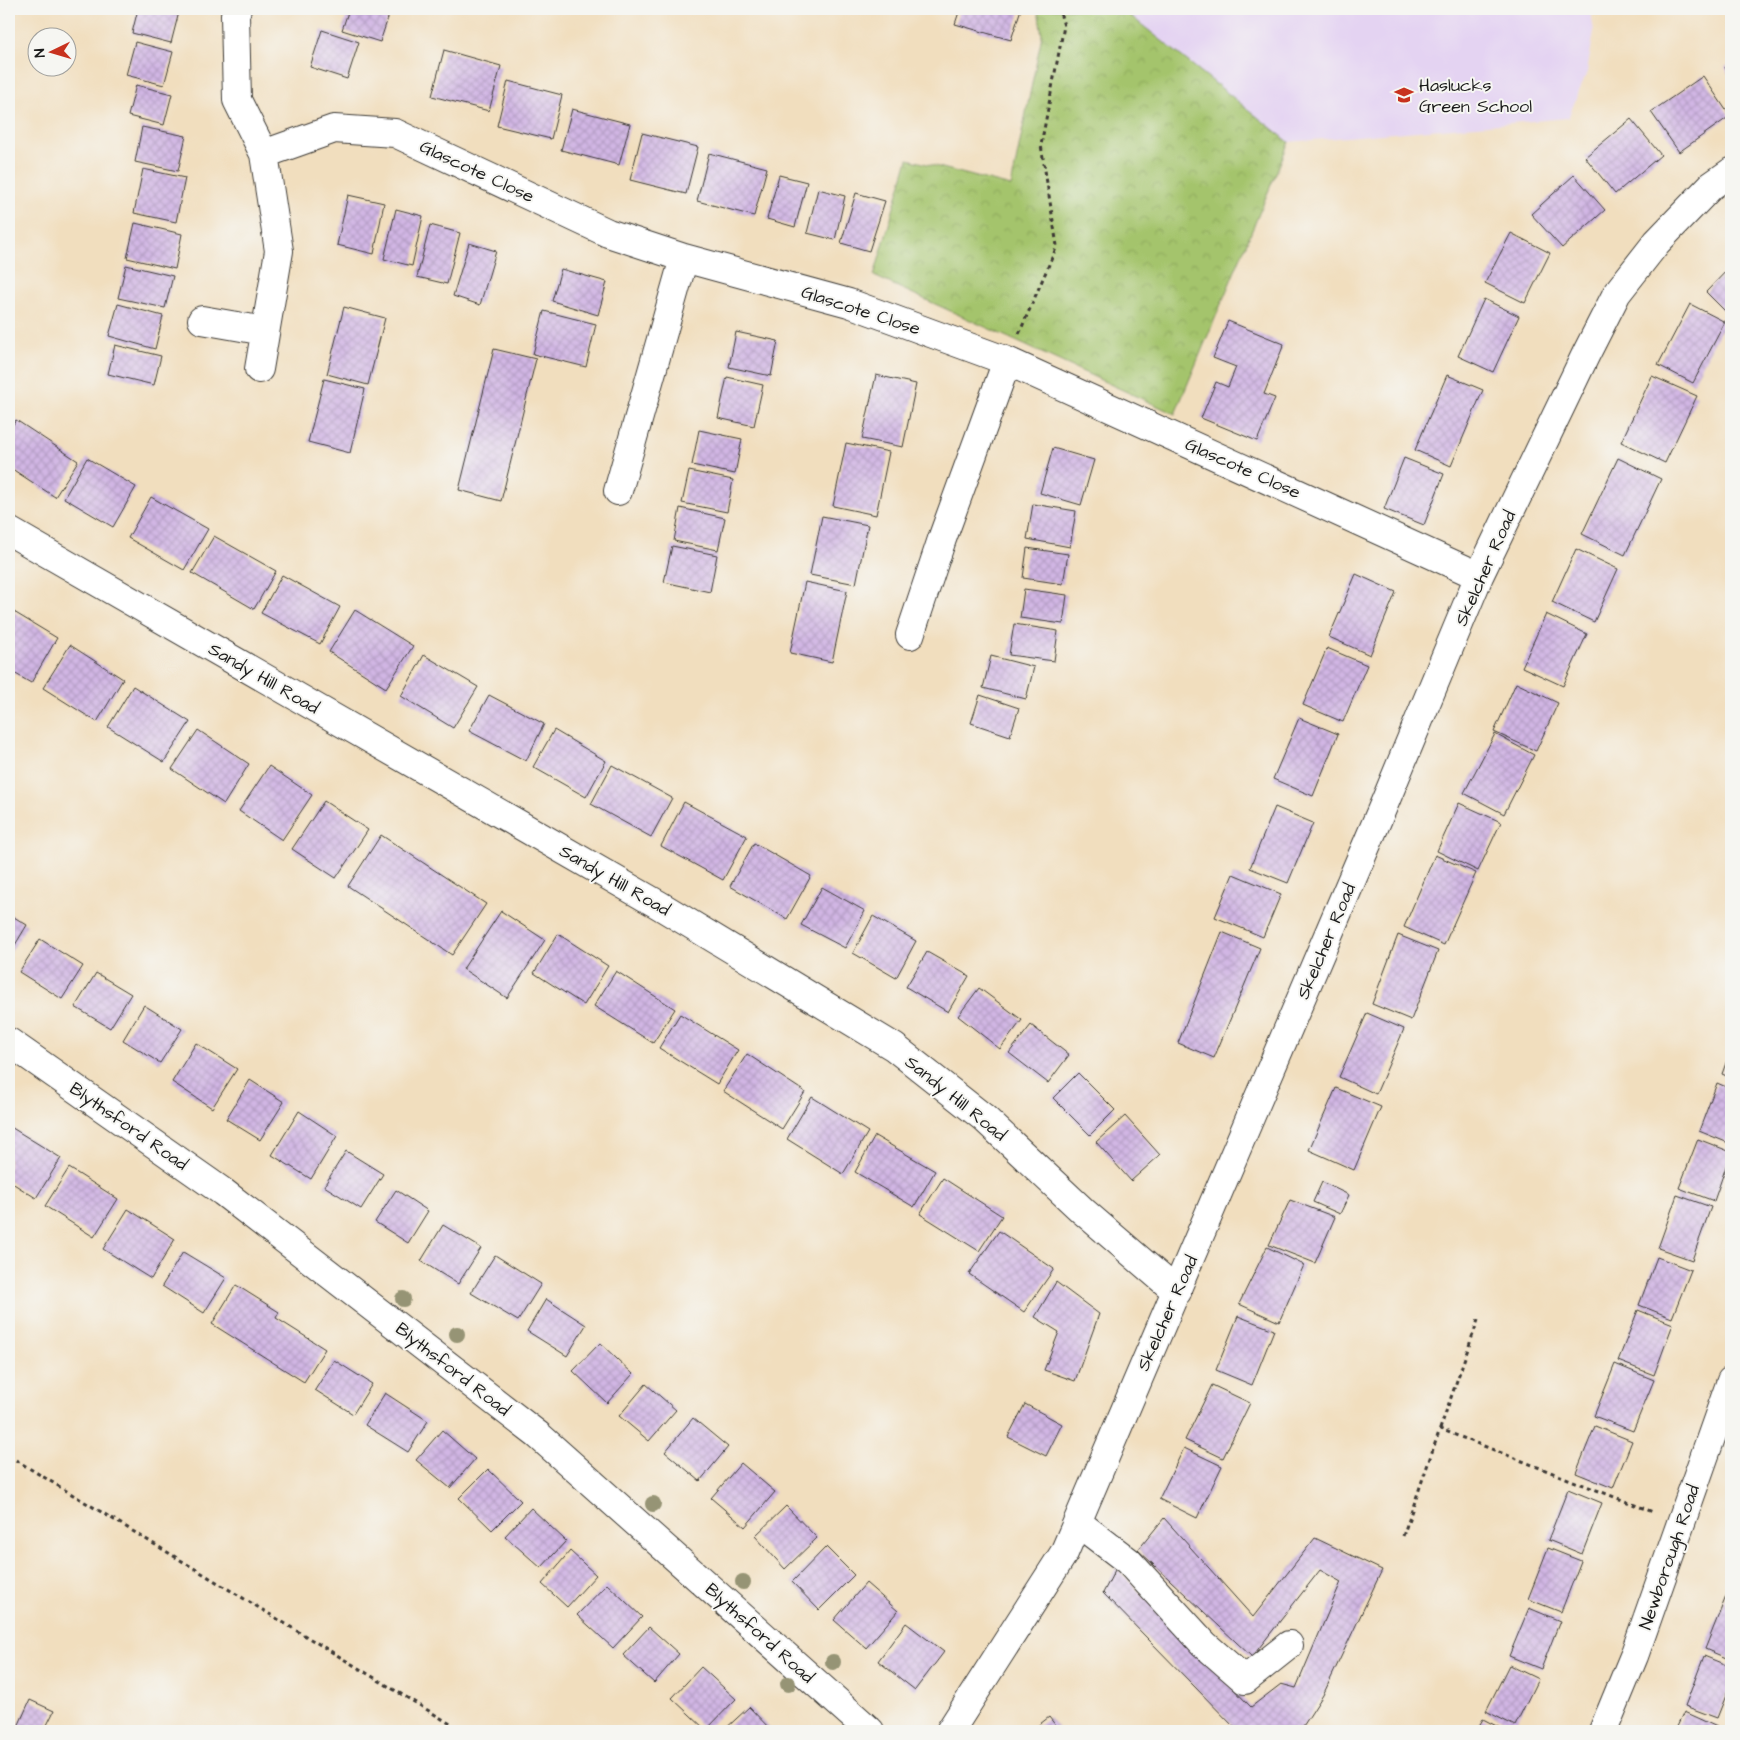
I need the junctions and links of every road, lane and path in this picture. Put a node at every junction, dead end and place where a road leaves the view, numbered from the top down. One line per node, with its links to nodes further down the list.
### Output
1 (237, 9): 3 (street)
2 (1059, 9): 8 (path)
3 (264, 154): 5 (street, Glascote Close); 7 (street)
4 (1731, 172): 12 (street, Skelcher Road)
5 (684, 258): 8 (street, Glascote Close); 10 (street)
6 (202, 320): 7 (street)
7 (265, 331): 9 (street)
8 (1007, 361): 12 (street, Glascote Close); 13 (street)
9 (259, 369)
10 (618, 491)
11 (9, 531): 15 (street, Sandy Hill Road)
12 (1479, 576): 15 (street, Skelcher Road)
13 (910, 635)
14 (9, 1042): 25 (street, Blythsford Road)
15 (1177, 1292): 20 (street, Skelcher Road)
16 (1478, 1320): 18 (path)
17 (1731, 1381): 21 (street, Newborough Road)
18 (1440, 1429): 21 (path); 22 (path)
19 (9, 1456): 24 (path)
20 (1077, 1522): 23 (street); 26 (street, Skelcher Road)
21 (1681, 1522): 27 (street, Newborough Road)
22 (1403, 1536)
23 (1289, 1645)
24 (462, 1731)
25 (870, 1731)
26 (950, 1731)
27 (1603, 1731)

